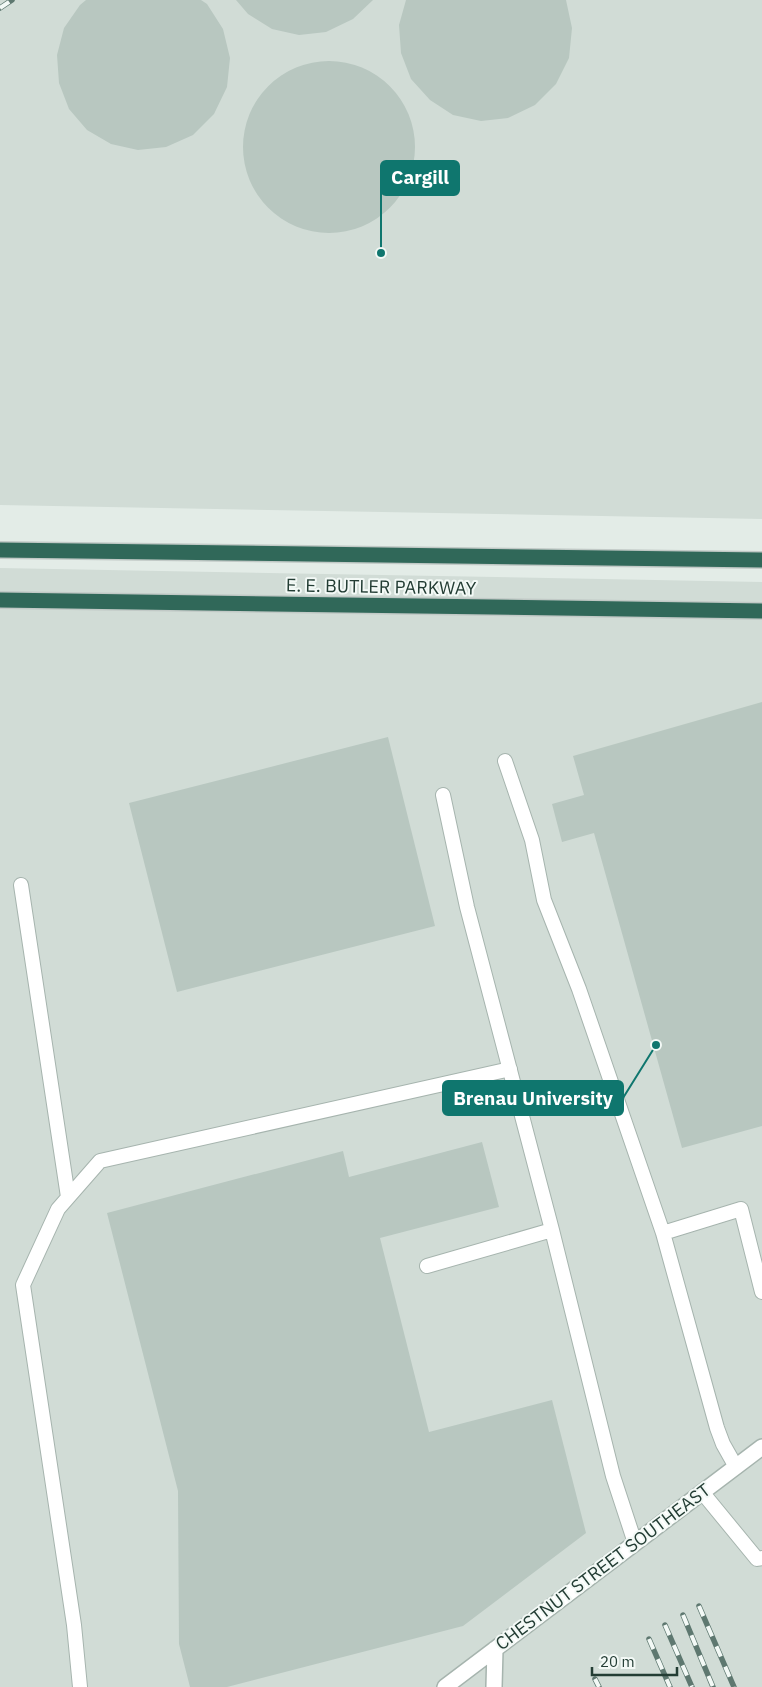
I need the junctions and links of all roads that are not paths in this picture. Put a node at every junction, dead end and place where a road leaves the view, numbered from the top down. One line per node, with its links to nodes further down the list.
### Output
1 (0, 550): 2 (highway, E. E. BUTLER PARKWAY)
2 (762, 560)
3 (0, 600): 4 (highway, E. E. BUTLER PARKWAY)
4 (762, 611)
5 (505, 761): 11 (lane)
6 (443, 795): 8 (lane)
7 (21, 886): 9 (lane)
8 (510, 1069): 9 (lane); 10 (lane)
9 (68, 1197): 20 (lane)
10 (552, 1230): 12 (lane); 17 (lane)
11 (663, 1233): 13 (lane); 15 (lane)
12 (427, 1266)
13 (762, 1292)
14 (762, 1447): 15 (street, CHESTNUT STREET SOUTHEAST)
15 (736, 1466): 16 (street, CHESTNUT STREET SOUTHEAST)
16 (702, 1492): 17 (street, CHESTNUT STREET SOUTHEAST); 18 (lane)
17 (635, 1542): 19 (street, CHESTNUT STREET SOUTHEAST)
18 (762, 1558)
19 (494, 1648): 21 (street, CHESTNUT STREET SOUTHEAST); 22 (street)
20 (80, 1687)
21 (445, 1687)
22 (494, 1687)

